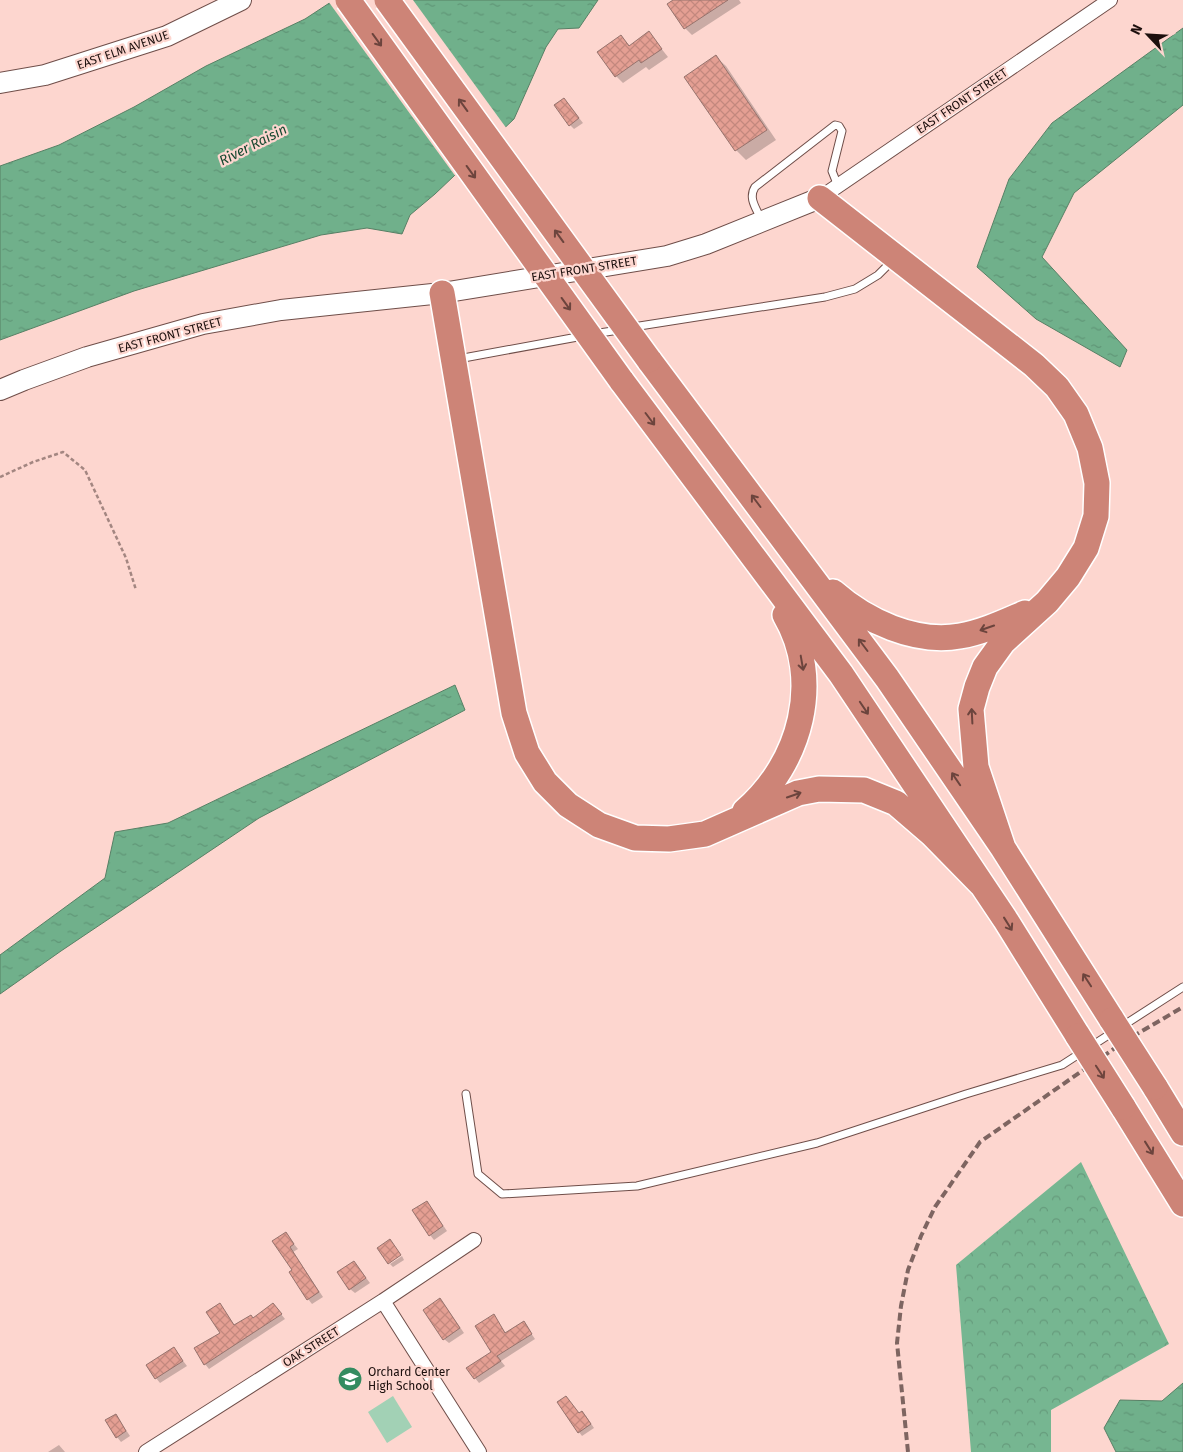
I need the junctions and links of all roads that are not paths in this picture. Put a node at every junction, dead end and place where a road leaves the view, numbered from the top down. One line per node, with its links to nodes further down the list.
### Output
1 (240, 0): 5 (street, EAST ELM AVENUE)
2 (348, 0): 13 (highway, one-way to 13, bridge)
3 (387, 0): 12 (highway, one-way to 3, bridge)
4 (1110, 0): 6 (street, EAST FRONT STREET)
5 (0, 83)
6 (829, 192): 7 (street, EAST FRONT STREET); 7 (lane); 8 (highway)
7 (762, 222): 9 (street, EAST FRONT STREET)
8 (895, 258): 10 (lane); 14 (highway)
9 (442, 292): 10 (highway); 11 (street, EAST FRONT STREET)
10 (452, 360): 15 (highway)
11 (0, 390)
12 (781, 535): 14 (highway, one-way to 12); 16 (highway, one-way to 12)
13 (741, 542): 15 (highway, one-way to 15); 17 (highway, one-way to 17)
14 (1047, 602): 16 (highway, one-way to 14)
15 (734, 821): 17 (highway, one-way to 17)
16 (1003, 848): 20 (highway, one-way to 16, bridge)
17 (981, 884): 21 (highway, one-way to 21, bridge)
18 (1183, 987): 19 (lane)
19 (466, 1094)
20 (1183, 1133)
21 (1183, 1204)
22 (474, 1240): 23 (street, OAK STREET)
23 (383, 1301): 24 (street, OAK STREET); 26 (street)
24 (163, 1448): 25 (street, OAK STREET)
25 (146, 1452)
26 (479, 1452)

